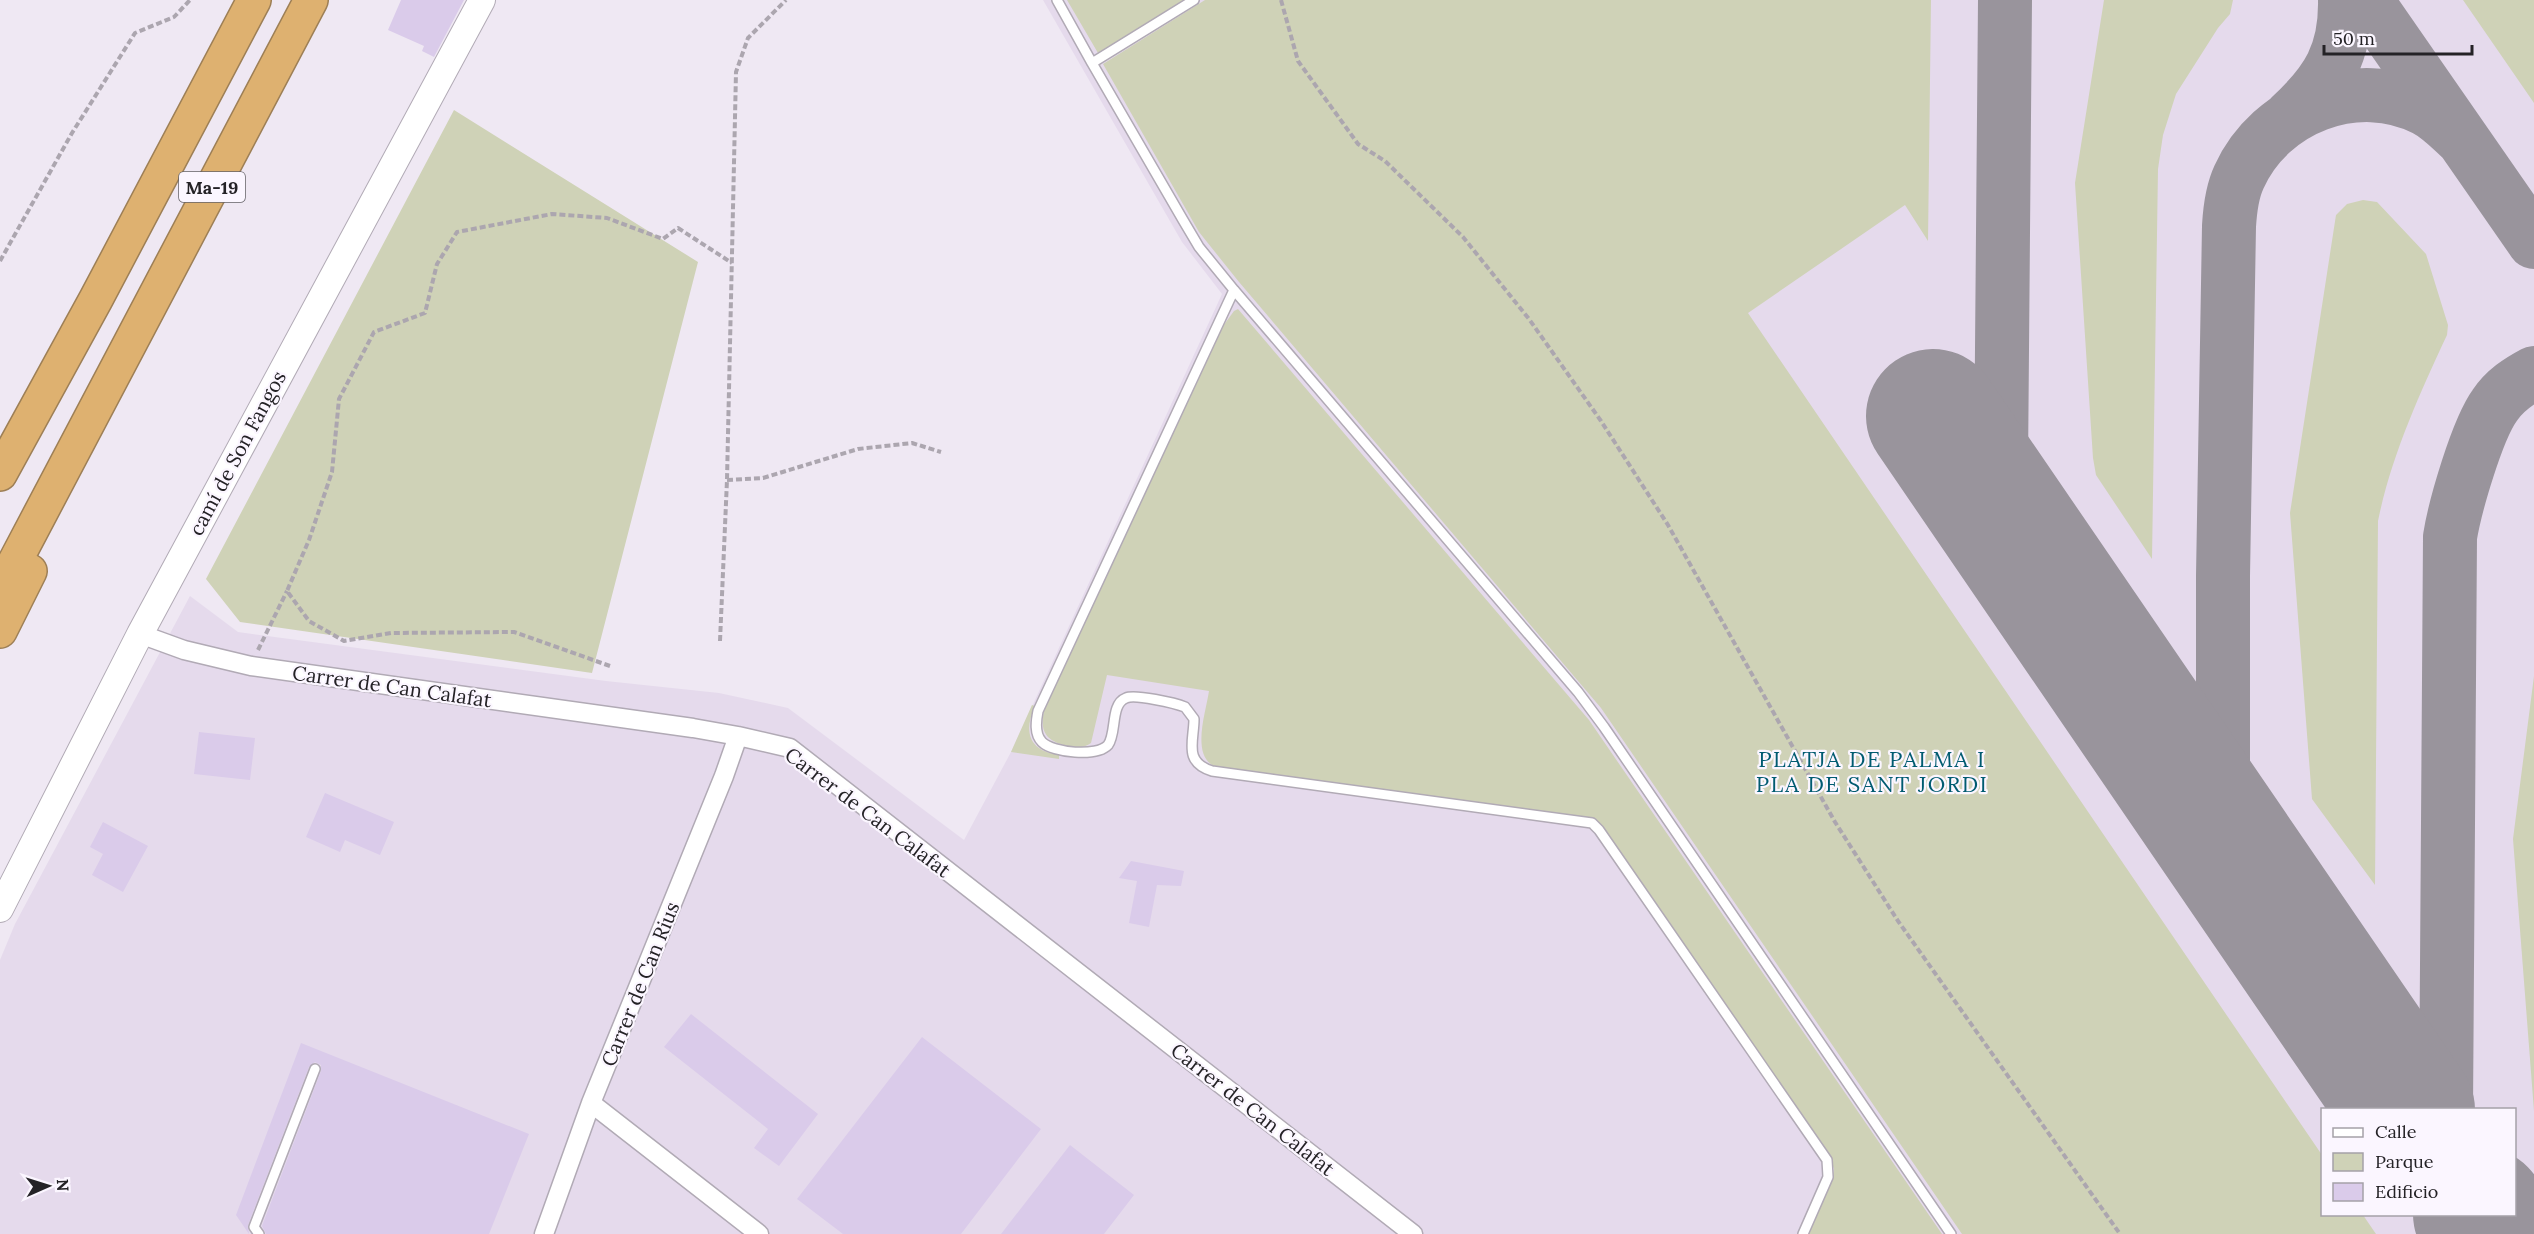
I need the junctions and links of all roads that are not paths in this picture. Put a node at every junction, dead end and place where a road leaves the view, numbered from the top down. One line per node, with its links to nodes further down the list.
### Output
1 (254, 0): 8 (highway, Ma-19)
2 (311, 0): 11 (highway, Ma-19)
3 (482, 0): 14 (street, camí de Son Fangos)
4 (1057, 0): 6 (lane)
5 (1194, 0): 6 (lane)
6 (1092, 63): 7 (lane)
7 (1234, 290): 23 (lane); 24 (lane)
8 (22, 430): 9 (highway); 10 (highway, Ma-19)
9 (0, 456)
10 (0, 474)
11 (61, 476): 12 (highway, Ma-19); 13 (highway)
12 (0, 590)
13 (0, 631)
14 (140, 634): 15 (street, Carrer de Can Calafat); 16 (street, camí de Son Fangos)
15 (738, 736): 18 (street, Carrer de Can Rius); 22 (street, Carrer de Can Calafat)
16 (0, 909)
17 (315, 1069): 19 (lane)
18 (591, 1103): 20 (street, Carrer de Can Rius); 21 (street)
19 (258, 1234)
20 (544, 1234)
21 (759, 1234)
22 (1413, 1234)
23 (1803, 1234)
24 (1951, 1234)

